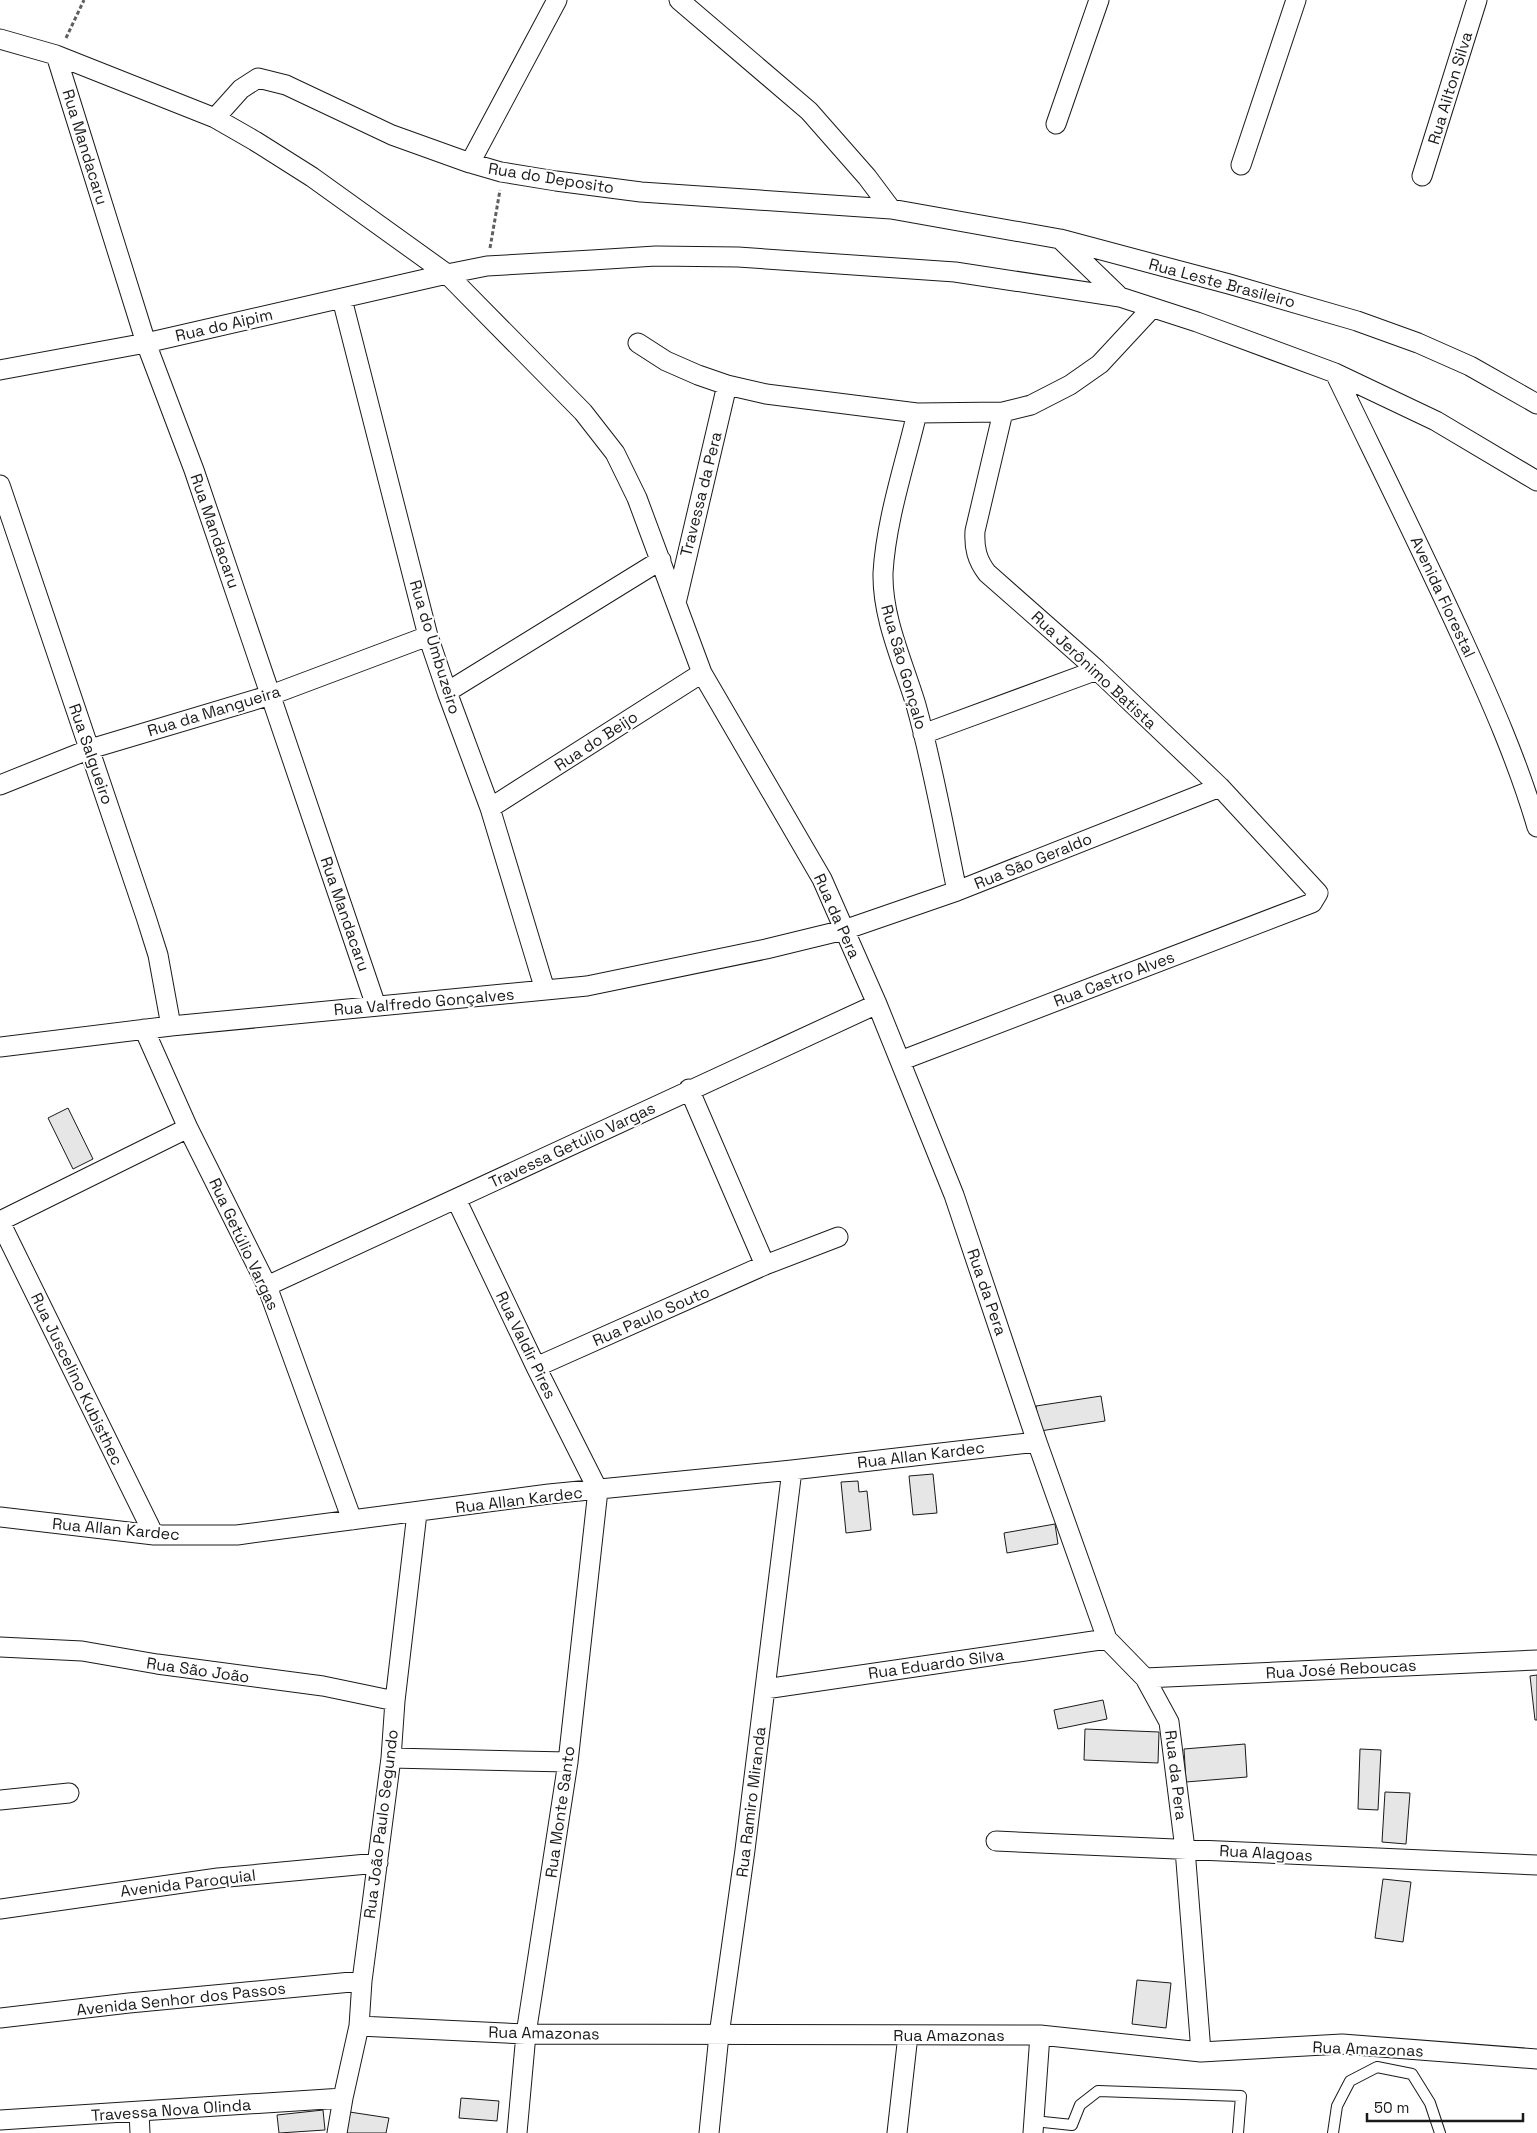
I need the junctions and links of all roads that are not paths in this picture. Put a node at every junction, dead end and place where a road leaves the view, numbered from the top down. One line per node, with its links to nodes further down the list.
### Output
1 (557, 0): 11 (street)
2 (679, 0): 6 (street)
3 (1099, 0): 10 (street)
4 (1296, 0): 12 (street)
5 (1478, 0): 13 (street, Rua Ailton Silva)
6 (699, 7): 14 (street)
7 (0, 39): 8 (street, Rua da Pera)
8 (56, 55): 9 (street, Rua da Pera); 20 (street, Rua Mandacaru)
9 (215, 118): 11 (street, Rua do Deposito); 16 (street, Rua da Pera)
10 (1056, 124)
11 (470, 163): 14 (street, Rua do Deposito)
12 (1241, 165)
13 (1422, 176)
14 (891, 209): 15 (street, Rua Leste Brasileiro)
15 (1060, 239): 17 (street); 25 (street, Rua Leste Brasileiro)
16 (447, 274): 17 (street, Rua do Aipim); 18 (street, Rua do Aipim); 30 (street, Rua da Pera)
17 (1120, 297): 19 (street)
18 (342, 299): 20 (street, Rua do Aipim); 32 (street, Rua do Umbuzeiro)
19 (1152, 308): 23 (street); 26 (street)
20 (146, 343): 22 (street, Rua do Aipim); 36 (street, Rua Mandacaru)
21 (638, 343): 24 (street)
22 (0, 370)
23 (1335, 373): 28 (street); 42 (street, Avenida Florestal)
24 (727, 385): 27 (street); 31 (street, Travessa da Pera)
25 (1537, 404)
26 (1003, 412): 27 (street); 33 (street, Rua Jerônimo Batista)
27 (917, 413): 37 (street, Rua São Gonçalo)
28 (1537, 481)
29 (0, 485): 38 (street, Rua Salgueiro)
30 (661, 560): 31 (street, Rua da Pera); 35 (street)
31 (676, 603): 34 (street, Rua da Pera)
32 (428, 636): 35 (street, Rua do Umbuzeiro); 36 (street, Rua da Mangueira)
33 (1097, 670): 37 (street); 40 (street, Rua Jerônimo Batista)
34 (702, 673): 41 (street, Rua do Beijo); 45 (street, Rua da Pera)
35 (447, 692): 41 (street, Rua do Umbuzeiro)
36 (271, 695): 38 (street, Rua da Mangueira); 48 (street, Rua Mandacaru)
37 (923, 734): 44 (street, Rua São Gonçalo)
38 (90, 748): 39 (street, Rua da Mangueira); 49 (street, Rua Salgueiro)
39 (0, 785)
40 (1220, 787): 43 (street, Rua Jerônimo Batista); 44 (street, Rua São Geraldo)
41 (490, 808): 46 (street, Rua do Umbuzeiro)
42 (1537, 827)
43 (1316, 889): 52 (street, Rua Castro Alves)
44 (957, 890): 45 (street, Rua São Geraldo)
45 (844, 930): 46 (street, Rua Valfredo Gonçalves); 47 (street, Rua da Pera)
46 (545, 990): 48 (street, Rua Valfredo Gonçalves)
47 (877, 1004): 52 (street, Rua da Pera); 53 (street, Travessa Getúlio Vargas)
48 (376, 1006): 49 (street, Rua Valfredo Gonçalves)
49 (171, 1026): 50 (street, Rua Valfredo Gonçalves)
50 (144, 1029): 51 (street, Rua Valfredo Gonçalves); 54 (street, Rua Getúlio Vargas)
51 (0, 1046)
52 (900, 1062): 61 (street, Rua da Pera)
53 (689, 1089): 55 (street, Travessa Getúlio Vargas); 58 (street)
54 (188, 1128): 56 (street); 59 (street, Rua Getúlio Vargas)
55 (456, 1199): 59 (street, Travessa Getúlio Vargas); 60 (street, Rua Valdir Pires)
56 (0, 1221): 67 (street, Rua Juscelino Kubisthec)
57 (838, 1237): 58 (street, Rua Paulo Souto)
58 (766, 1265): 60 (street, Rua Paulo Souto)
59 (267, 1286): 66 (street, Rua Getúlio Vargas)
60 (536, 1367): 63 (street, Rua Valdir Pires)
61 (1037, 1442): 62 (street, Rua Allan Kardec); 68 (street, Rua da Pera)
62 (792, 1470): 63 (street, Rua Allan Kardec); 72 (street, Rua Ramiro Miranda)
63 (598, 1490): 64 (street, Rua Allan Kardec); 75 (street, Rua Monte Santo)
64 (417, 1512): 66 (street, Rua Allan Kardec); 73 (street, Rua João Paulo Segundo)
65 (0, 1517): 67 (street, Rua Allan Kardec)
66 (352, 1520): 67 (street, Rua Allan Kardec)
67 (154, 1535)
68 (1108, 1638): 71 (street, Rua da Pera); 72 (street, Rua Eduardo Silva)
69 (0, 1647): 73 (street, Rua São João)
70 (1537, 1660): 71 (street, Rua José Reboucas)
71 (1145, 1678): 79 (street, Rua da Pera)
72 (765, 1689): 87 (street, Rua Ramiro Miranda)
73 (395, 1702): 74 (street, Rua João Paulo Segundo)
74 (391, 1758): 75 (street); 80 (street, Rua João Paulo Segundo)
75 (568, 1762): 86 (street, Rua Monte Santo)
76 (69, 1793): 77 (street)
77 (0, 1800)
78 (996, 1841): 79 (street, Rua Alagoas)
79 (1186, 1849): 81 (street, Rua Alagoas); 90 (street, Rua da Pera)
80 (378, 1863): 82 (street, Avenida Paroquial); 83 (street, Rua João Paulo Segundo)
81 (1537, 1865)
82 (0, 1909)
83 (362, 1981): 84 (street, Avenida Senhor dos Passos); 85 (street, Rua João Paulo Segundo)
84 (0, 2018)
85 (359, 2026): 86 (street, Rua Amazonas); 92 (street, Rua João Paulo Segundo)
86 (526, 2034): 87 (street, Rua Amazonas); 99 (street, Rua Monte Santo)
87 (719, 2035): 88 (street, Rua Amazonas); 100 (street, Rua Ramiro Miranda)
88 (908, 2035): 89 (street, Rua Amazonas); 101 (street)
89 (1040, 2035): 90 (street, Rua Amazonas); 95 (street)
90 (1201, 2052): 91 (street, Rua Amazonas)
91 (1537, 2059)
92 (343, 2098): 93 (street, Travessa Nova Olinda); 98 (street, Rua João Paulo Segundo)
93 (139, 2112): 94 (street, Travessa Nova Olinda); 97 (street)
94 (0, 2120)
95 (1034, 2127): 96 (lane)
96 (1074, 2129): 102 (lane)
97 (140, 2133)
98 (337, 2133)
99 (517, 2133)
100 (709, 2133)
101 (897, 2133)
102 (1238, 2133)
103 (1333, 2133): 104 (lane)
104 (1440, 2133)

